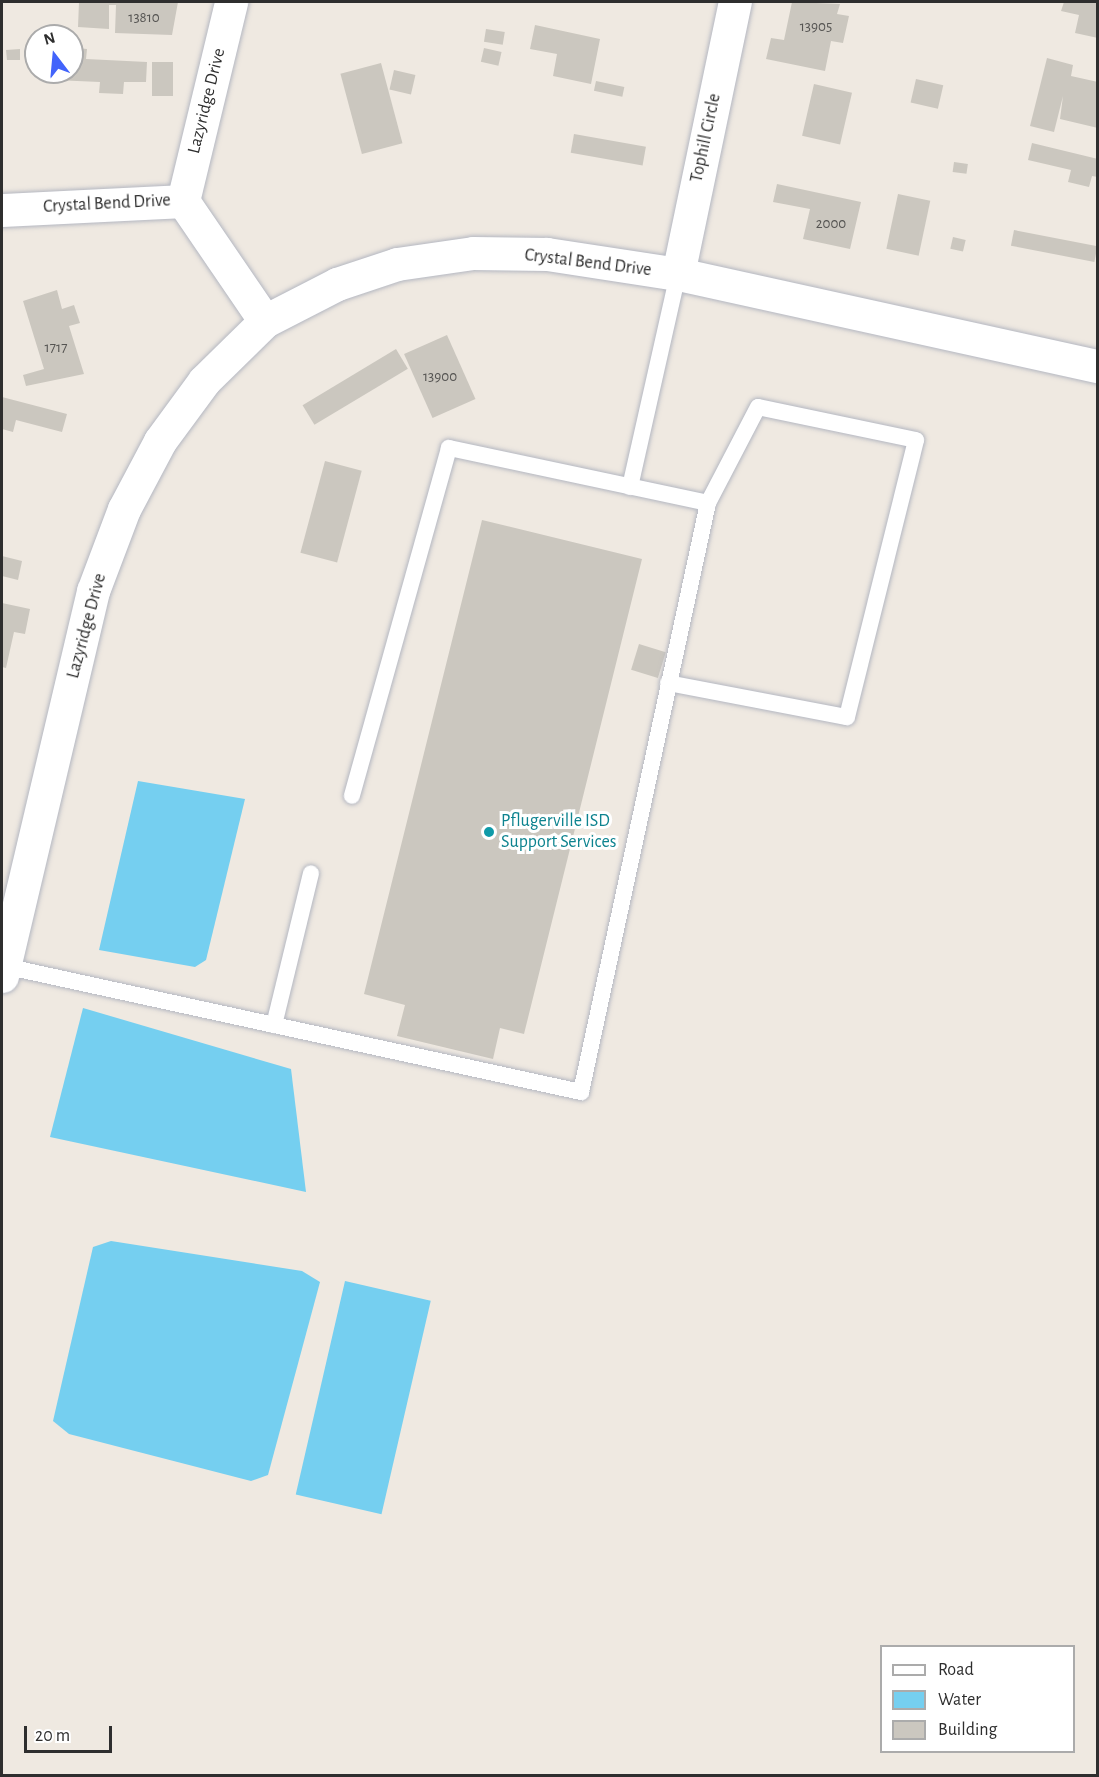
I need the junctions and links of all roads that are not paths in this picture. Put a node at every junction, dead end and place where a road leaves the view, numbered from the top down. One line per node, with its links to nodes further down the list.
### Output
1 (231, 2): 3 (street, Lazyridge Drive)
2 (735, 2): 5 (street, Tophill Circle)
3 (183, 201): 4 (street, Crystal Bend Drive); 6 (street, Crystal Bend Drive)
4 (2, 210)
5 (678, 274): 6 (street, Crystal Bend Drive); 7 (street, Crystal Bend Drive); 8 (lane)
6 (265, 321): 13 (street, Lazyridge Drive)
7 (1098, 366)
8 (630, 487): 9 (lane); 11 (lane)
9 (708, 503): 10 (lane); 10 (lane)
10 (668, 683): 14 (lane)
11 (352, 796)
12 (311, 873): 14 (lane)
13 (3, 971): 14 (lane)
14 (274, 1025)

